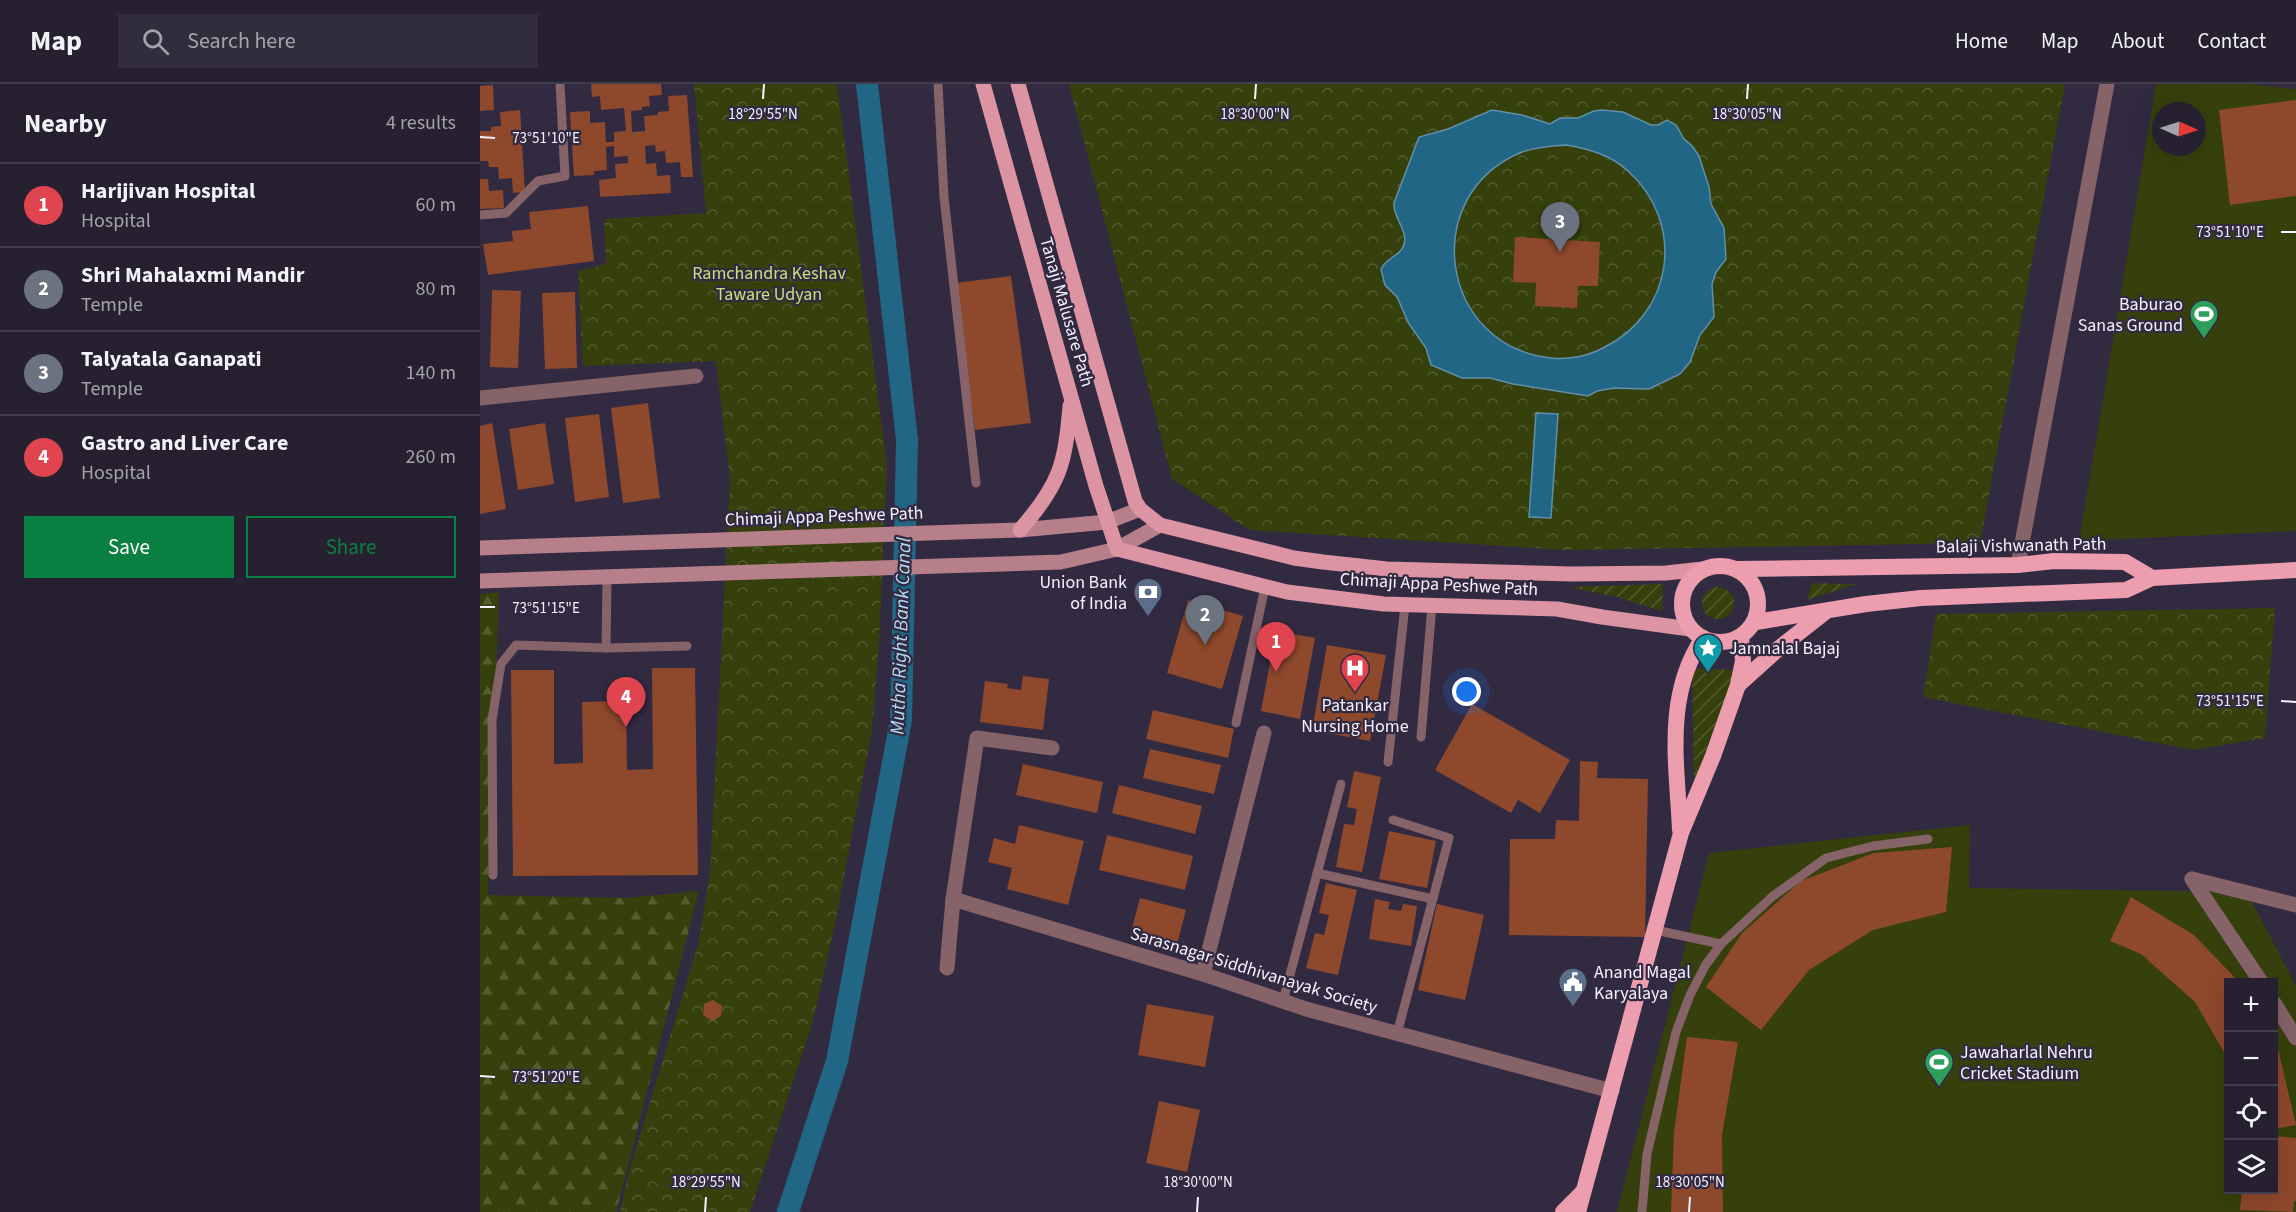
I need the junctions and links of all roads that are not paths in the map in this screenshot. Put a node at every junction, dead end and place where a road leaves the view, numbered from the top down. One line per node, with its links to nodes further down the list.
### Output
1 (560, 84): 6 (lane)
2 (938, 84): 10 (lane)
3 (983, 84): 8 (main road, Tanaji Malusare Path)
4 (1018, 84): 11 (main road, Tanaji Malusare Path)
5 (2107, 84): 17 (street)
6 (480, 215)
7 (696, 376): 9 (street)
8 (1071, 396): 12 (main road, Tanaji Malusare Path); 14 (main road)
9 (480, 398)
10 (976, 483)
11 (1140, 509): 12 (main road, Chimaji Appa Peshwe Path); 13 (main road, Chimaji Appa Peshwe Path)
12 (1107, 522): 14 (main road, Chimaji Appa Peshwe Path); 16 (main road, Tanaji Malusare Path)
13 (1160, 525): 16 (main road, Chimaji Appa Peshwe Path); 18 (main road, Chimaji Appa Peshwe Path)
14 (1020, 530): 15 (main road, Chimaji Appa Peshwe Path)
15 (480, 548)
16 (1118, 549): 21 (main road, Chimaji Appa Peshwe Path); 24 (main road, Chimaji Appa Peshwe Path)
17 (2018, 565): 19 (highway, Balaji Vishwanath Path); 22 (highway, Balaji Vishwanath Path)
18 (1703, 569): 19 (highway, Balaji Vishwanath Path); 29 (highway)
19 (1738, 569): 28 (highway)
20 (2296, 570): 22 (highway)
21 (607, 578): 23 (main road, Chimaji Appa Peshwe Path); 32 (lane)
22 (2152, 578): 27 (highway)
23 (480, 581)
24 (1265, 587): 25 (main road, Chimaji Appa Peshwe Path); 34 (lane)
25 (1405, 605): 26 (main road, Chimaji Appa Peshwe Path); 38 (lane)
26 (1432, 605): 29 (main road, Chimaji Appa Peshwe Path); 36 (lane)
27 (1827, 610): 28 (highway); 33 (highway)
28 (1756, 622): 30 (highway)
29 (1696, 633): 30 (highway); 41 (highway)
30 (1741, 637): 33 (highway)
31 (687, 646): 32 (lane)
32 (606, 648): 44 (lane)
33 (1738, 685): 41 (highway)
34 (1236, 723)
35 (1264, 733): 51 (street)
36 (1421, 737)
37 (1053, 748): 46 (street)
38 (1388, 762)
39 (1341, 784): 43 (lane)
40 (1393, 820): 45 (lane)
41 (1681, 833): 48 (highway)
42 (1928, 839): 49 (lane)
43 (1317, 873): 45 (lane); 53 (lane)
44 (493, 875)
45 (1433, 898): 55 (lane)
46 (953, 899): 50 (street); 51 (street, Sarasnagar Siddhivanayak Society)
47 (2296, 905): 52 (street)
48 (1655, 930): 49 (lane); 57 (highway)
49 (1721, 944): 61 (lane)
50 (947, 968)
51 (1203, 974): 53 (street, Sarasnagar Siddhivanayak Society)
52 (2257, 978)
53 (1283, 1001): 55 (street, Sarasnagar Siddhivanayak Society)
54 (2278, 1009): 56 (street)
55 (1397, 1034): 57 (street, Sarasnagar Siddhivanayak Society)
56 (2296, 1038)
57 (1612, 1091): 58 (highway)
58 (1584, 1190): 59 (highway); 60 (highway)
59 (1563, 1212)
60 (1578, 1212)
61 (1642, 1212)

